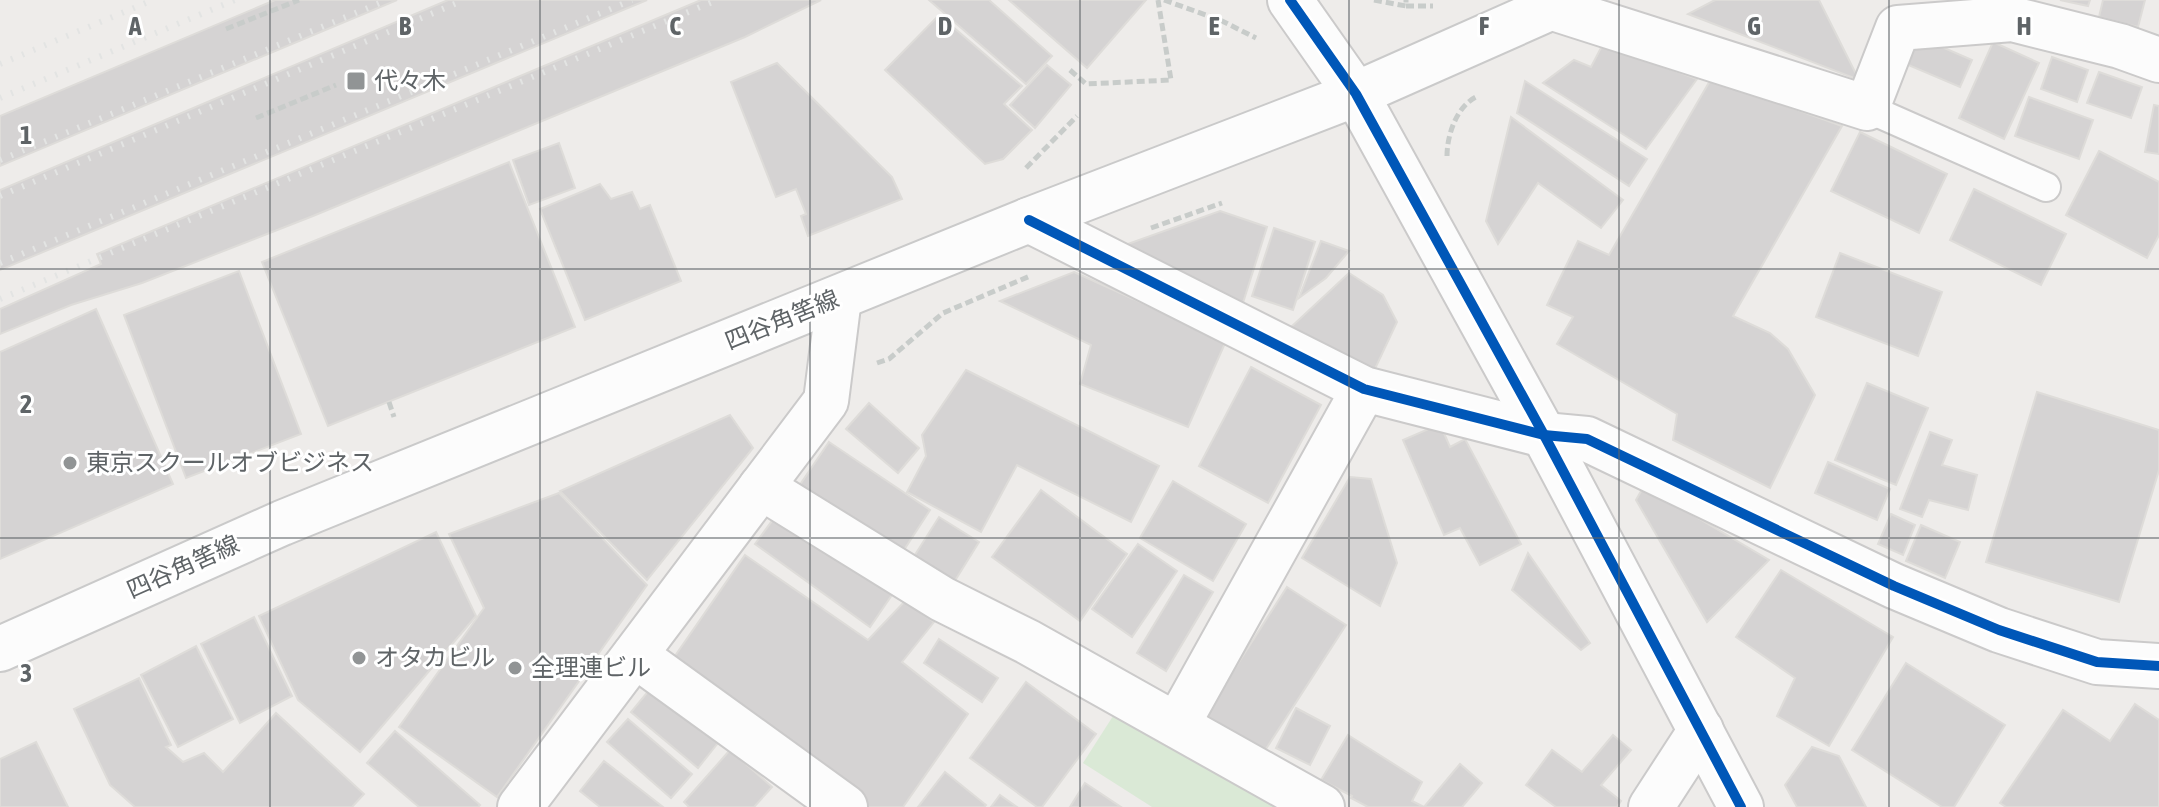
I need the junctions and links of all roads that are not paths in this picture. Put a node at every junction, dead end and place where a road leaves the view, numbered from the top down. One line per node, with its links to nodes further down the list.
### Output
1 (1290, 0): 4 (street)
2 (1561, 4): 4 (street, 四谷角筈線); 5 (street)
3 (2159, 60): 5 (street)
4 (1356, 94): 7 (street, 四谷角筈線); 10 (street)
5 (1867, 108): 6 (lane)
6 (2046, 187)
7 (1029, 220): 8 (street, 四谷角筈線); 9 (street)
8 (839, 298): 11 (street); 12 (street, 四谷角筈線)
9 (1364, 389): 10 (street); 15 (street)
10 (1544, 435): 14 (street); 16 (street)
11 (761, 487): 13 (street); 15 (street)
12 (0, 649)
13 (635, 655): 18 (street); 19 (street)
14 (2159, 666)
15 (1177, 725): 17 (street)
16 (1701, 730): 20 (street); 21 (street)
17 (1319, 806)
18 (520, 807)
19 (845, 807)
20 (1651, 807)
21 (1741, 807)

